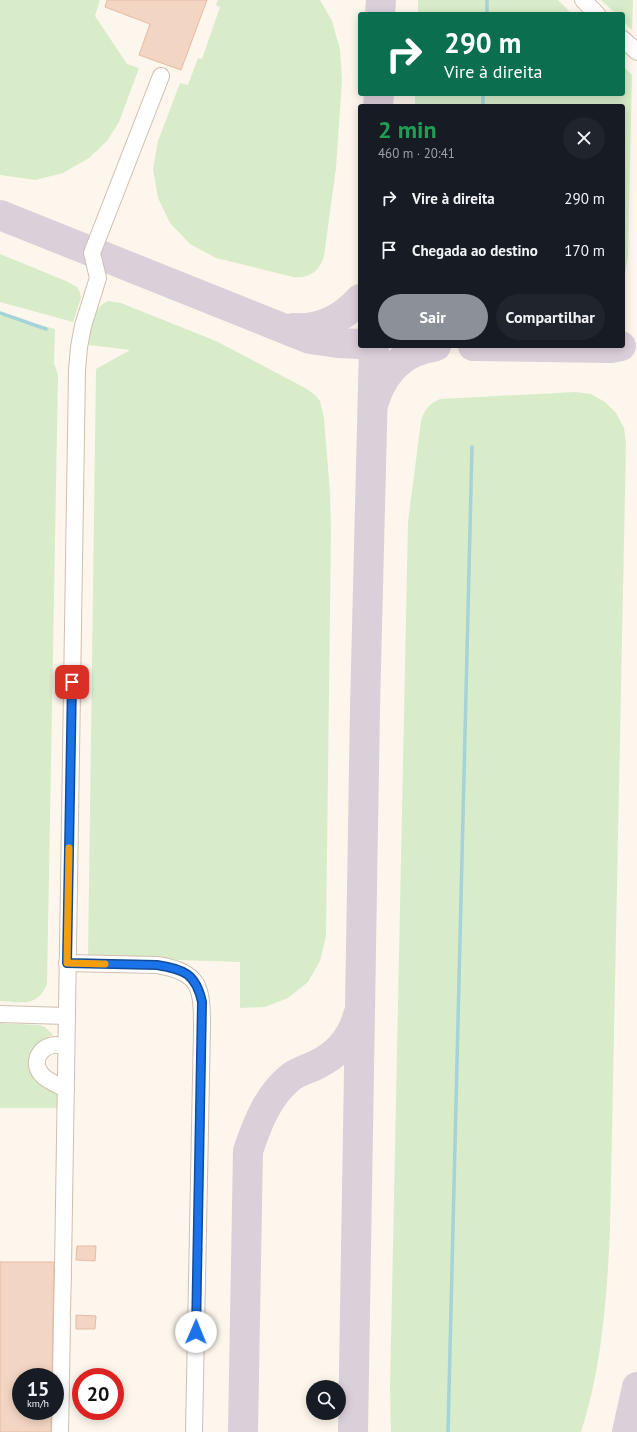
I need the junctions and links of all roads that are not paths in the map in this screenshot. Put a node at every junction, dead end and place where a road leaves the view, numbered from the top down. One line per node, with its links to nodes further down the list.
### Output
1 (583, 0): 2 (lane)
2 (595, 12)
3 (625, 41): 4 (lane)
4 (637, 52)
5 (161, 76): 6 (lane)
6 (67, 963): 8 (lane); 12 (lane)
7 (0, 1014): 8 (lane)
8 (66, 1016): 9 (lane)
9 (66, 1047): 10 (lane); 10 (lane)
10 (66, 1089): 11 (lane)
11 (60, 1432)
12 (194, 1432)

